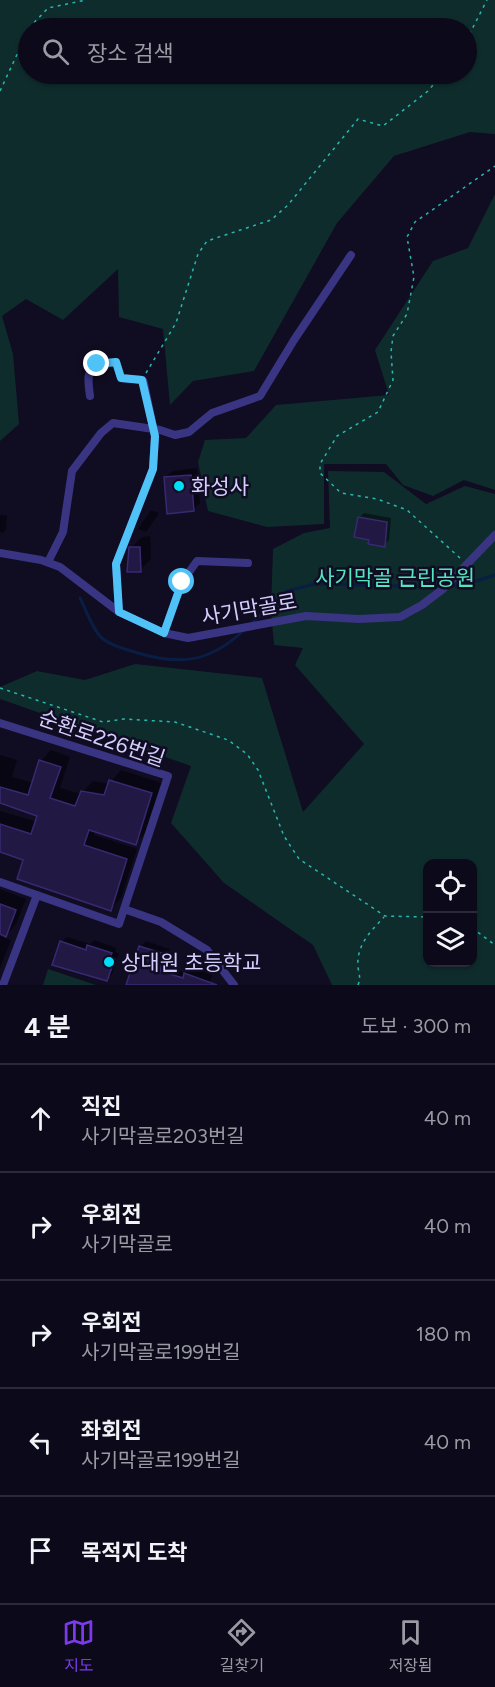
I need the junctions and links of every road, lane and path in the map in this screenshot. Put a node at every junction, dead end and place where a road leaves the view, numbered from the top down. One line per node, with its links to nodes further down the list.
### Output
1 (86, 0): 3 (path)
2 (487, 0): 4 (path)
3 (39, 18)
4 (477, 20)
5 (18, 53): 7 (path)
6 (434, 84): 10 (path)
7 (0, 91)
8 (495, 166): 17 (path)
9 (351, 255): 12 (street)
10 (142, 380): 11 (street); 12 (street)
11 (90, 396)
12 (156, 429): 15 (street); 18 (street)
13 (495, 534): 17 (street, 사기막골로)
14 (0, 553): 15 (street, 사기막골로)
15 (48, 562): 18 (street, 사기막골로)
16 (248, 563): 19 (street)
17 (465, 564): 19 (street, 사기막골로)
18 (119, 612): 19 (street, 사기막골로)
19 (164, 633)
20 (0, 688): 25 (path)
21 (0, 723): 24 (street, 순환로226번길)
22 (0, 882): 23 (street)
23 (37, 895): 24 (street); 29 (street)
24 (124, 909): 30 (street)
25 (385, 916): 26 (path); 31 (path)
26 (423, 917)
27 (477, 932): 28 (path)
28 (495, 945)
29 (3, 985)
30 (234, 985)
31 (358, 985)

